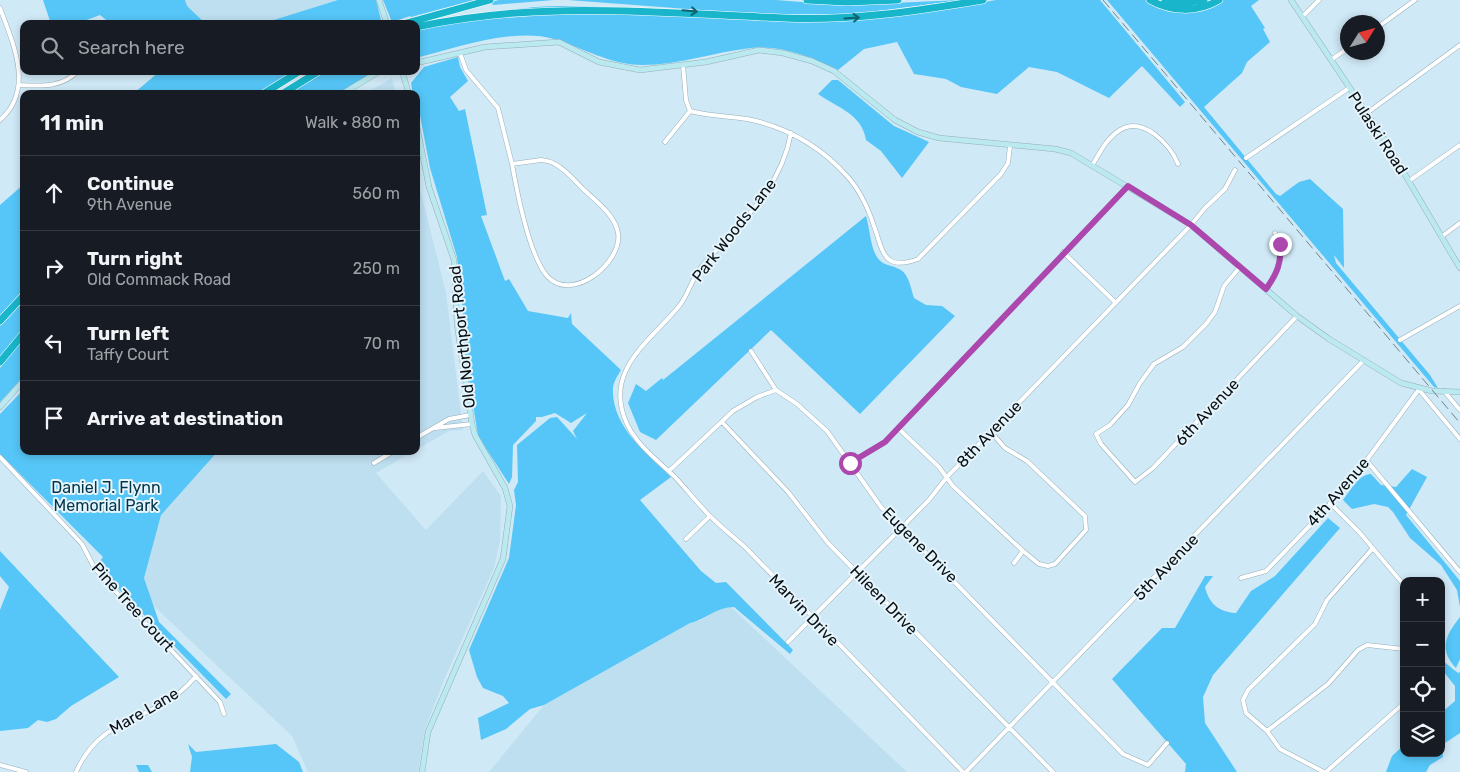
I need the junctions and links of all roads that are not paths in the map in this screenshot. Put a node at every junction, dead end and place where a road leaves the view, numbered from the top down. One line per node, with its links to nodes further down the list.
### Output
1 (379, 0): 15 (street)
2 (490, 0): 16 (highway)
3 (806, 0): 4 (highway)
4 (898, 0)
5 (983, 0): 20 (highway, one-way to 5)
6 (1150, 0): 9 (highway)
7 (1165, 0): 8 (highway)
8 (1204, 0)
9 (1219, 0)
10 (1291, 0): 14 (street, Pulaski Road)
11 (1319, 0): 14 (street)
12 (1414, 0): 17 (street)
13 (0, 8): 18 (street)
14 (1302, 17): 24 (street, Pulaski Road)
15 (386, 20)
16 (418, 20)
17 (1385, 22)
18 (6, 23): 19 (street); 32 (street)
19 (0, 25)
20 (420, 26)
21 (1460, 45): 39 (street)
22 (460, 53): 25 (street); 26 (street); 47 (street)
23 (1340, 54): 24 (street)
24 (1331, 60): 33 (street, Pulaski Road)
25 (420, 62)
26 (683, 65): 38 (street); 45 (street)
27 (74, 75): 32 (street)
28 (294, 75): 34 (highway)
29 (313, 75): 35 (highway)
30 (373, 75): 36 (street)
31 (403, 75): 37 (street)
32 (20, 85): 40 (street)
33 (1350, 88): 39 (street, Pulaski Road); 46 (street)
34 (269, 90)
35 (288, 90)
36 (349, 90)
37 (408, 90)
38 (690, 111): 41 (street); 42 (street)
39 (1367, 113): 51 (street, Pulaski Road)
40 (0, 120)
41 (791, 133): 45 (street); 86 (street, Park Woods Lane)
42 (665, 142)
43 (420, 144): 78 (street, Old Northport Road)
44 (1460, 145): 51 (street)
45 (1010, 146): 48 (street)
46 (1246, 158)
47 (512, 164): 47 (street)
48 (1093, 164): 49 (street); 52 (street)
49 (1178, 164)
50 (1235, 170): 54 (street, 8th Avenue)
51 (1409, 181): 56 (street, Pulaski Road)
52 (1128, 186): 54 (street); 57 (street)
53 (1460, 223): 56 (street)
54 (1191, 225): 58 (street); 62 (street, 8th Avenue)
55 (1275, 233): 60 (street)
56 (1441, 237): 59 (street, Pulaski Road)
57 (1063, 252): 62 (street); 82 (street)
58 (1240, 267): 60 (street); 64 (street, 6th Avenue)
59 (1460, 268)
60 (1266, 289): 64 (street)
61 (20, 300): 65 (highway)
62 (1115, 302): 83 (street, 8th Avenue)
63 (1460, 306): 67 (street)
64 (1297, 316): 69 (street)
65 (0, 322)
66 (20, 338): 70 (highway)
67 (1400, 340)
68 (751, 351): 72 (street)
69 (1364, 360): 73 (street); 109 (street, 5th Avenue)
70 (0, 362)
71 (20, 384): 76 (street)
72 (776, 390): 79 (street); 91 (street, Eugene Drive)
73 (1420, 390): 74 (street); 85 (street); 89 (street, 4th Avenue)
74 (1444, 391): 75 (street); 77 (street)
75 (1460, 392)
76 (0, 406)
77 (1460, 410)
78 (470, 415): 80 (street, Old Northport Road); 81 (street)
79 (722, 422): 92 (street); 102 (street, Hileen Drive)
80 (472, 424): 81 (street); 119 (street, Old Northport Road)
81 (433, 428): 84 (street)
82 (898, 428): 91 (street); 93 (street)
83 (991, 432): 93 (street, 8th Avenue); 99 (street)
84 (420, 436)
85 (1460, 438)
86 (646, 448): 92 (street, Marvin Drive)
87 (387, 455): 90 (street)
88 (0, 457): 108 (street, Pine Tree Court)
89 (1366, 461): 94 (street, 4th Avenue); 101 (street)
90 (374, 463)
91 (850, 463): 96 (street, Eugene Drive)
92 (669, 472): 95 (street, Marvin Drive)
93 (947, 477): 96 (street, 8th Avenue); 99 (street)
94 (1330, 503): 98 (street); 103 (street, 4th Avenue)
95 (710, 516): 97 (street); 105 (street, Marvin Drive)
96 (902, 527): 102 (street, 8th Avenue); 109 (street, Eugene Drive)
97 (686, 539)
98 (1373, 548): 104 (street); 113 (street)
99 (1023, 551): 100 (street)
100 (1014, 563)
101 (1460, 572)
102 (857, 573): 105 (street, 8th Avenue); 112 (street, Hileen Drive)
103 (1241, 578)
104 (1400, 580)
105 (812, 618): 106 (street, 8th Avenue); 120 (street, Marvin Drive)
106 (788, 642)
107 (1400, 649): 113 (street)
108 (196, 676): 111 (street, Pine Tree Court); 118 (street, Mare Lane)
109 (1055, 682): 112 (street, 5th Avenue); 116 (street, Eugene Drive)
110 (1400, 706): 123 (street)
111 (224, 714)
112 (1010, 728): 120 (street, 5th Avenue); 121 (street, Hileen Drive)
113 (1267, 732): 123 (street)
114 (1167, 743): 116 (street)
115 (0, 765): 117 (street)
116 (1148, 765): 122 (street)
117 (26, 772)
118 (76, 772)
119 (422, 772)
120 (964, 772)
121 (1053, 772)
122 (1147, 772)
123 (1325, 772)

